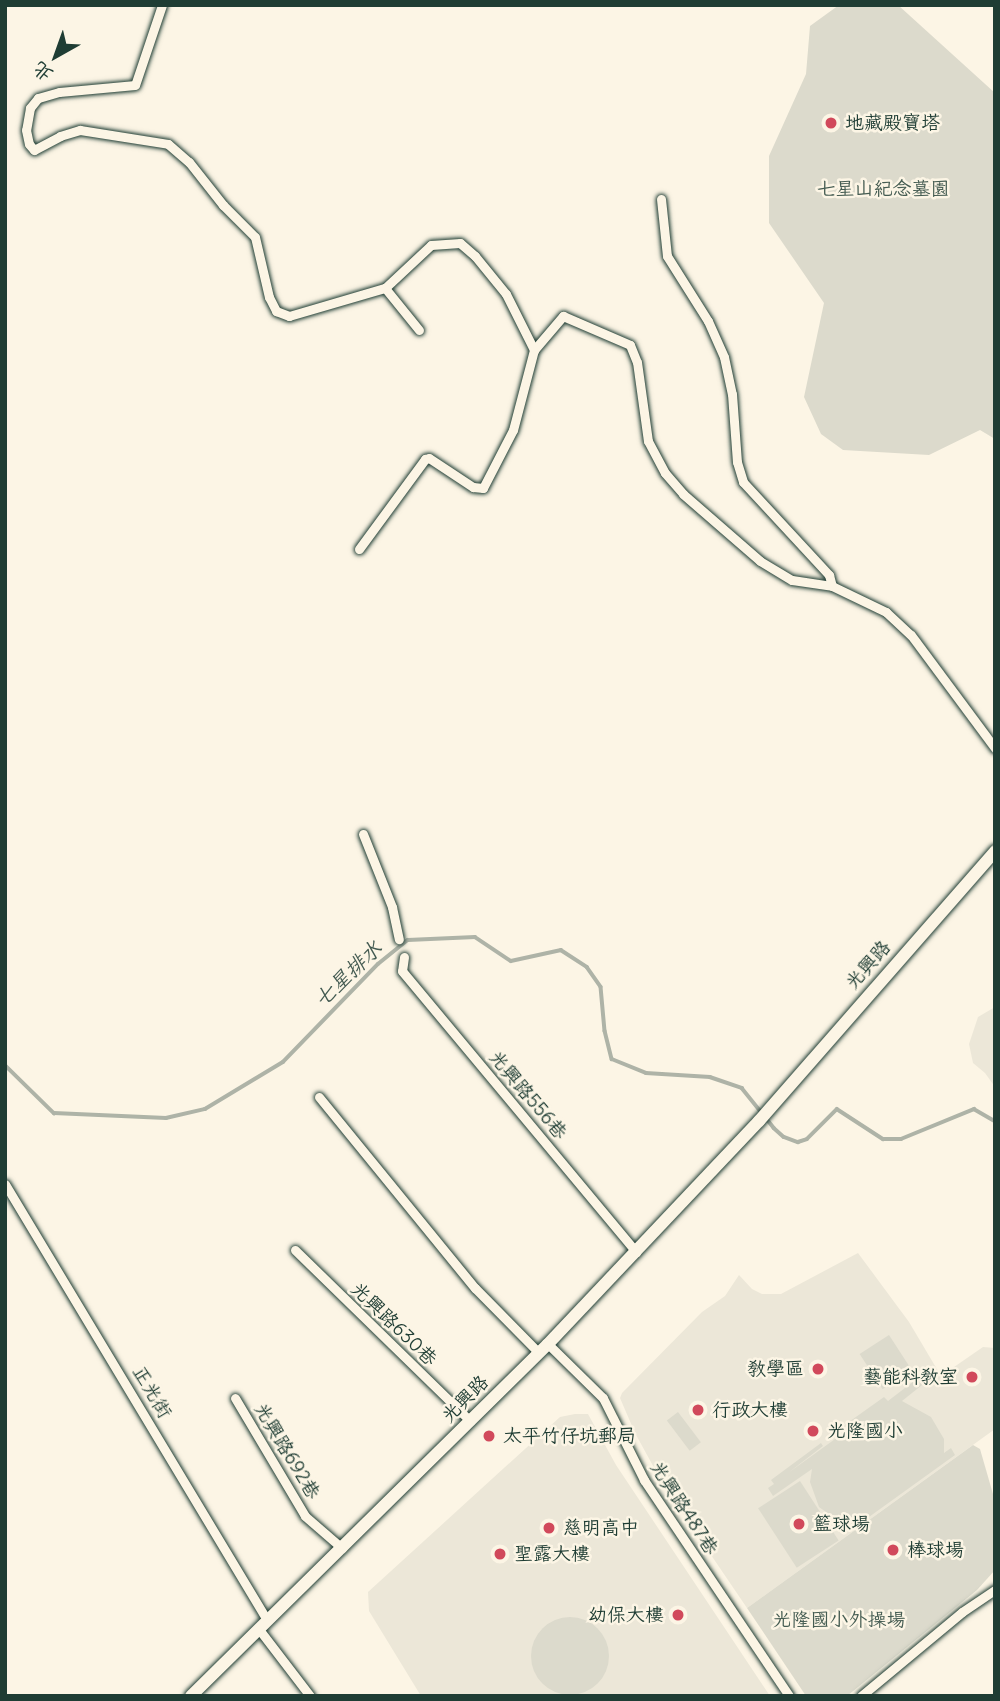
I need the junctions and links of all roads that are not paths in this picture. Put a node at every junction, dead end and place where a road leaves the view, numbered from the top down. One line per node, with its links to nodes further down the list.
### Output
1 (162, 5): 3 (street)
2 (661, 199): 7 (street)
3 (385, 288): 4 (street); 5 (street)
4 (419, 330)
5 (534, 350): 6 (street); 7 (street)
6 (359, 549)
7 (832, 586): 8 (street)
8 (995, 748)
9 (363, 834): 11 (street)
10 (995, 851): 16 (main road, 光興路)
11 (399, 939)
12 (404, 957): 16 (street, 光興路556巷)
13 (319, 1097): 17 (street, 光興路487巷)
14 (5, 1184): 22 (street, 正光街)
15 (295, 1250): 19 (street, 光興路630巷)
16 (636, 1252): 17 (main road, 光興路)
17 (544, 1349): 19 (main road, 光興路); 25 (street, 光興路487巷)
18 (235, 1398): 20 (street, 光興路692巷)
19 (470, 1421): 20 (main road, 光興路)
20 (342, 1548): 22 (main road, 光興路)
21 (995, 1590): 26 (street)
22 (263, 1624): 23 (main road, 光興路); 24 (street, 正光街)
23 (191, 1696)
24 (310, 1696)
25 (789, 1696)
26 (861, 1696)

